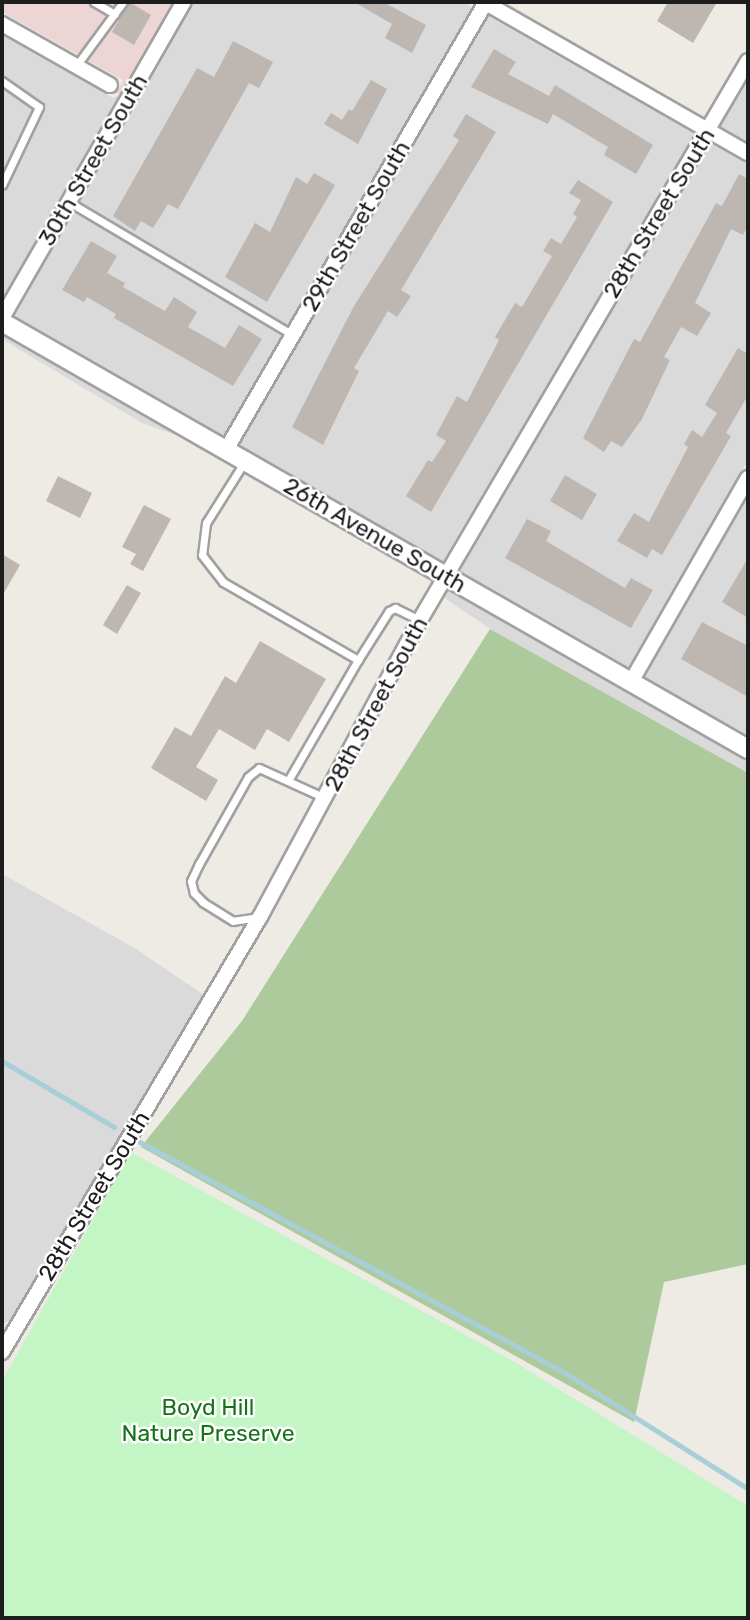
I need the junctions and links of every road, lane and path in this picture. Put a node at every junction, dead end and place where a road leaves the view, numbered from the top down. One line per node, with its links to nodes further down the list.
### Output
1 (94, 2): 5 (lane)
2 (123, 2): 5 (lane)
3 (184, 2): 14 (street, 30th Street South)
4 (485, 2): 11 (street); 16 (street, 29th Street South)
5 (115, 14): 8 (lane)
6 (2, 24): 8 (street)
7 (748, 61): 11 (street, 28th Street South)
8 (76, 66): 10 (street)
9 (2, 81): 13 (lane)
10 (110, 85)
11 (708, 130): 12 (street); 20 (street, 28th Street South)
12 (748, 153)
13 (2, 185)
14 (69, 202): 15 (street, 30th Street South); 16 (lane)
15 (2, 320): 17 (street, 26th Avenue South)
16 (293, 335): 17 (street, 29th Street South)
17 (226, 450): 18 (street, 26th Avenue South)
18 (245, 461): 20 (street, 26th Avenue South); 22 (lane)
19 (748, 478): 23 (street)
20 (445, 576): 21 (street, 28th Street South); 23 (street, 26th Avenue South)
21 (420, 620): 22 (lane); 26 (street, 28th Street South)
22 (358, 660): 25 (lane)
23 (631, 682): 24 (street, 26th Avenue South)
24 (748, 749)
25 (289, 779): 26 (lane); 27 (lane)
26 (327, 799): 27 (street, 28th Street South)
27 (260, 917): 28 (street, 28th Street South)
28 (3, 1349)

